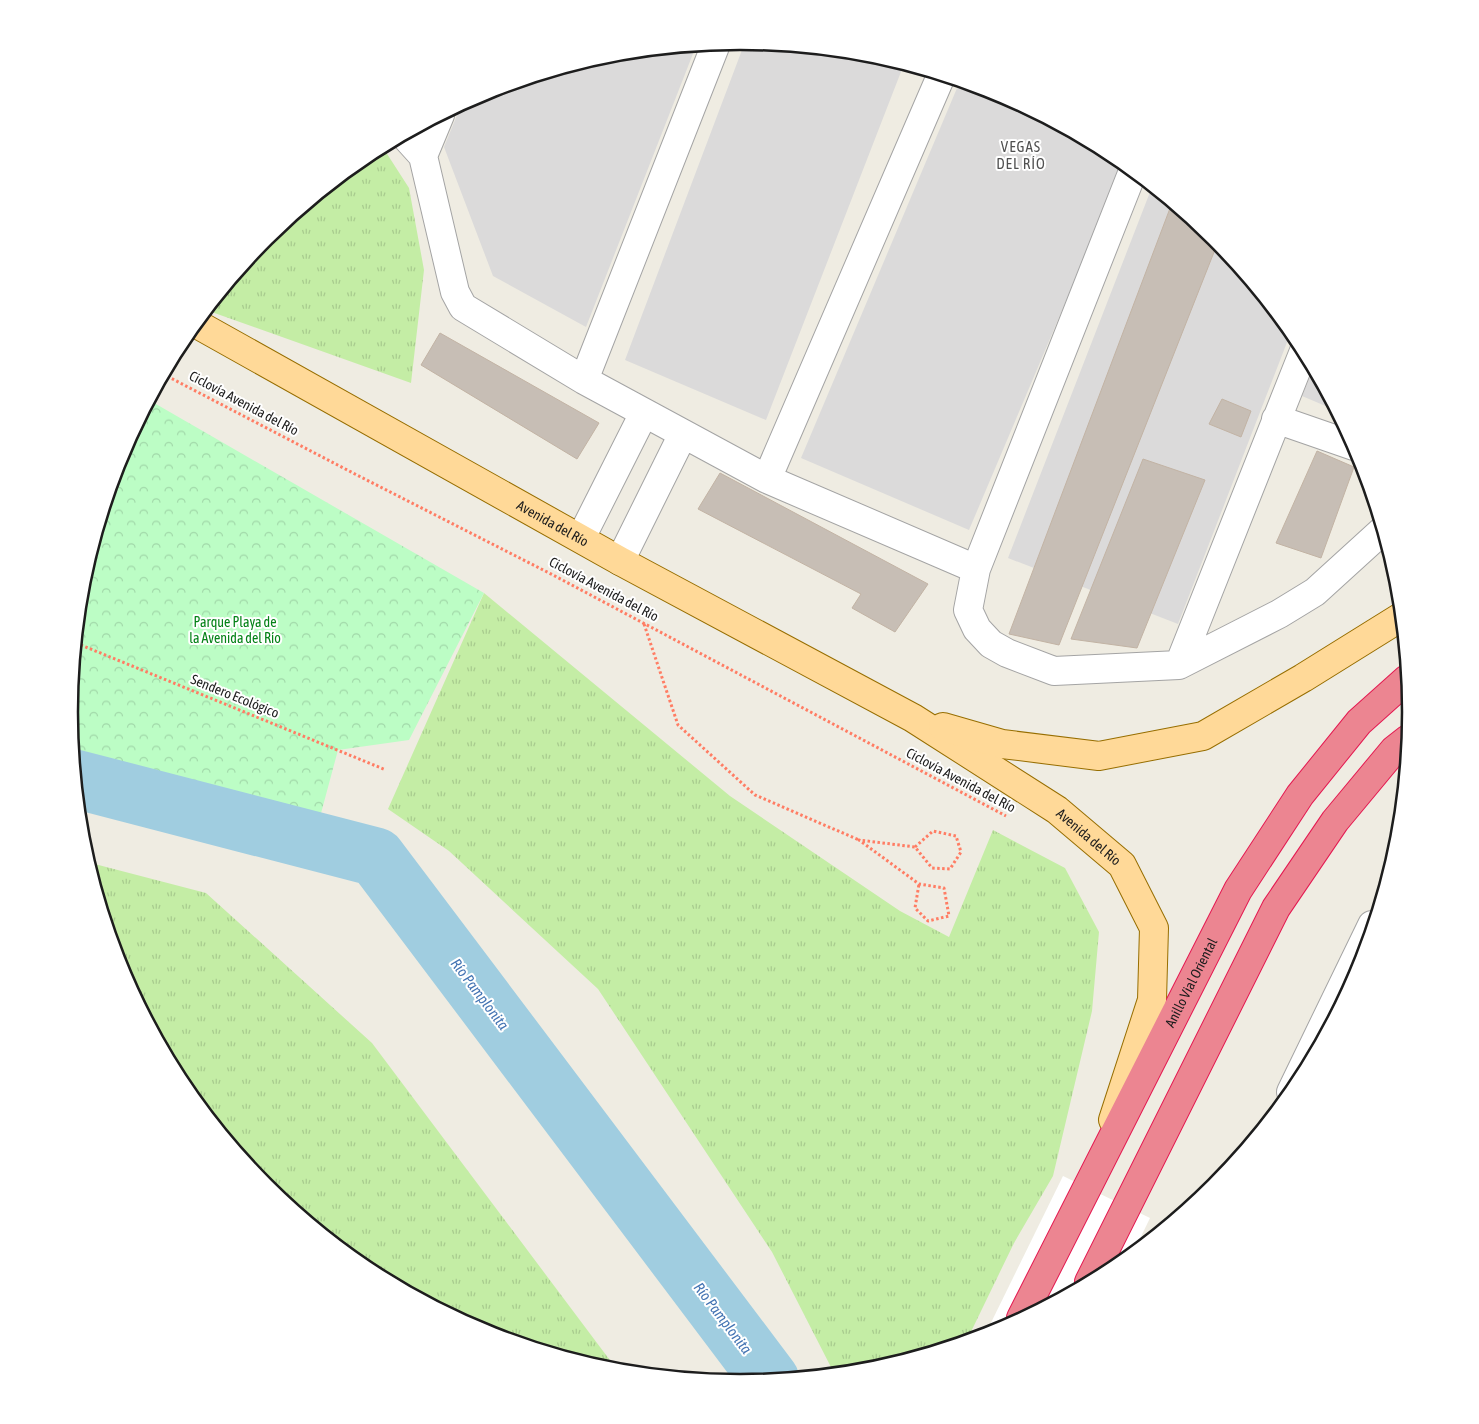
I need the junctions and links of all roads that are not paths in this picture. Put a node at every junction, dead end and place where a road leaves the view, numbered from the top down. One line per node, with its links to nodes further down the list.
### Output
1 (713, 51): 9 (street)
2 (939, 81): 14 (street)
3 (436, 124): 5 (street)
4 (408, 140): 5 (street)
5 (423, 156): 9 (street)
6 (1131, 178): 18 (street)
7 (201, 327): 16 (main road, Avenida del Río)
8 (1300, 360): 11 (street)
9 (584, 380): 10 (street)
10 (644, 413): 12 (street); 16 (street)
11 (1276, 419): 13 (street); 20 (street)
12 (683, 434): 14 (street); 17 (street)
13 (1344, 442)
14 (767, 479): 18 (street)
15 (1377, 535): 20 (street)
16 (581, 538): 17 (main road, Avenida del Río)
17 (620, 561): 22 (main road, Avenida del Río)
18 (976, 569): 20 (street)
19 (1395, 620): 22 (main road, Avenida del Río)
20 (1179, 665)
21 (1401, 685): 24 (highway, Anillo Vial Oriental)
22 (913, 718): 24 (main road, Avenida del Río)
23 (1400, 745): 25 (highway)
24 (1093, 1176): 26 (highway, Anillo Vial Oriental)
25 (1095, 1269)
26 (1027, 1308)

